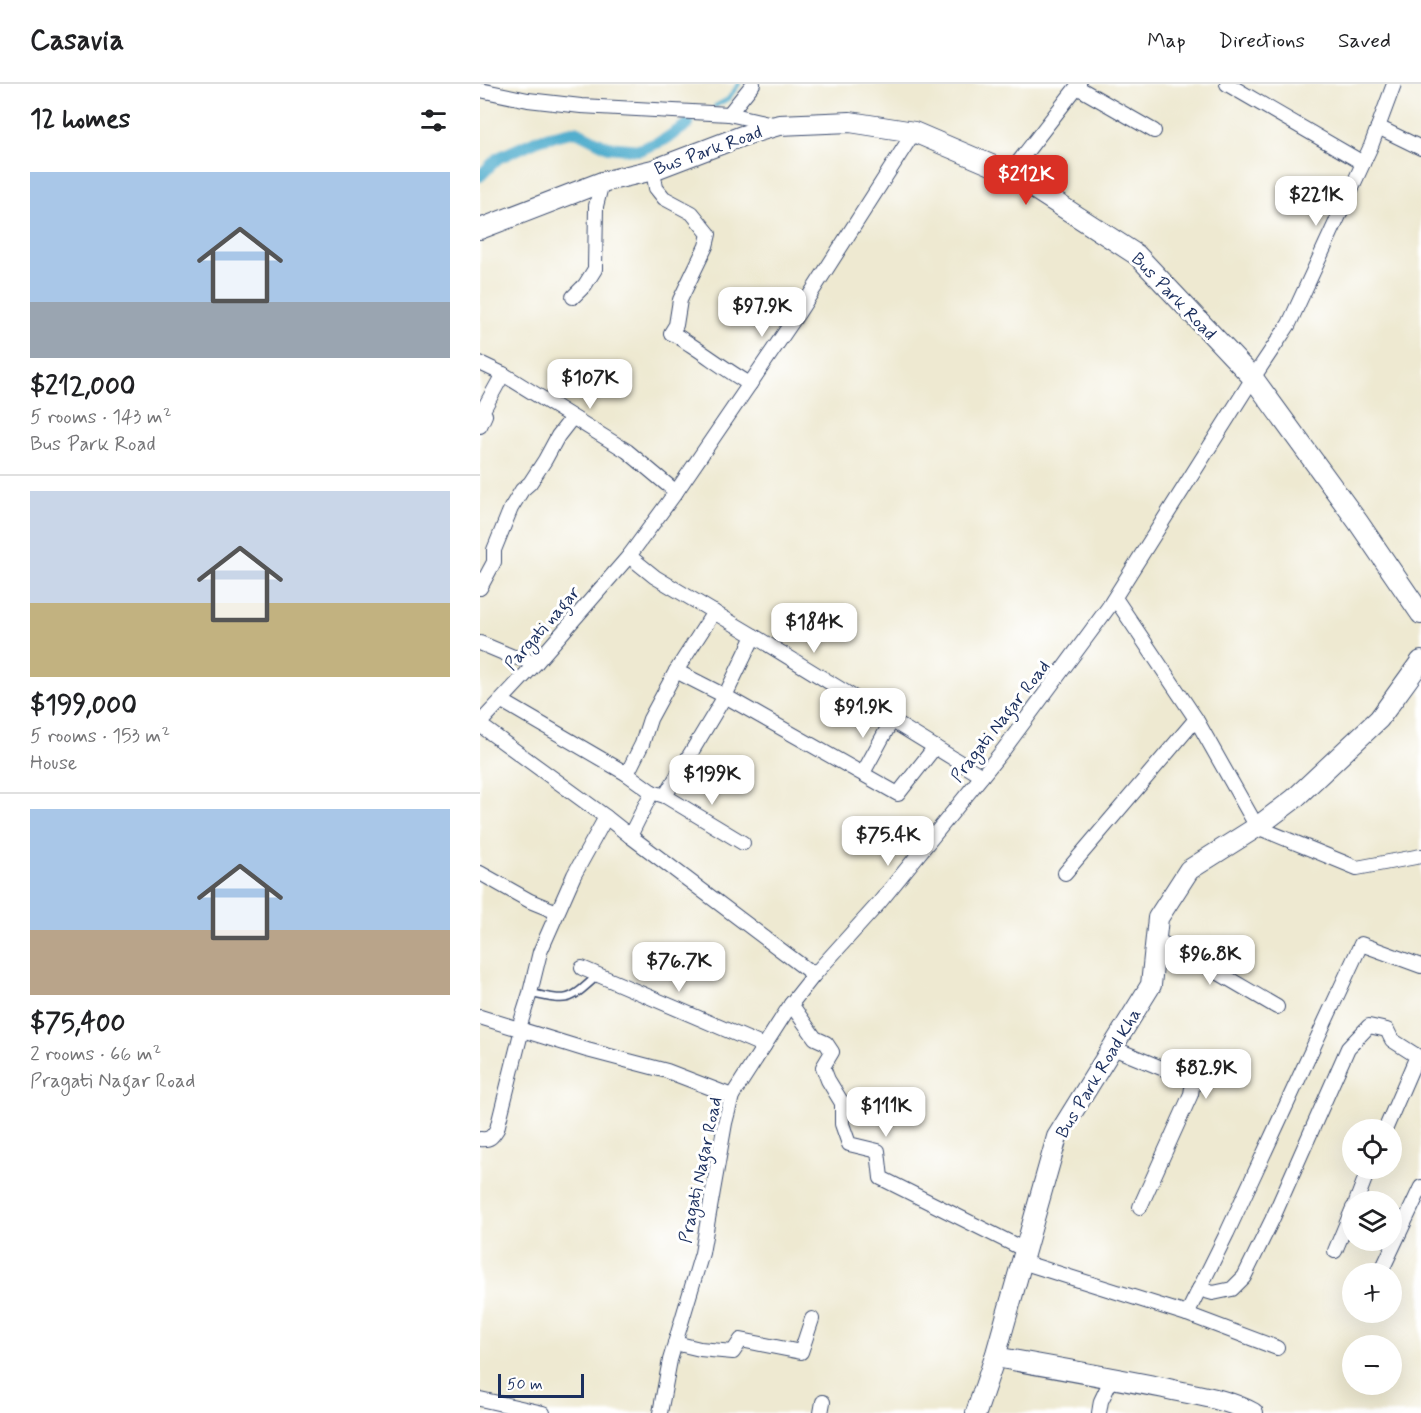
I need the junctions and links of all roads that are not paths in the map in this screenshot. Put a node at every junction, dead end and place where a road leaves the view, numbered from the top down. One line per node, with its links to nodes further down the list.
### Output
1 (753, 84): 6 (street)
2 (1227, 84): 12 (street)
3 (1394, 84): 8 (street, Pragati Nagar Road)
4 (1078, 86): 9 (street); 14 (street)
5 (480, 90): 6 (street)
6 (729, 114): 7 (street)
7 (779, 125): 10 (main road, Bus Park Road); 13 (main road, Bus Park Road)
8 (1378, 127): 11 (street); 12 (street, Pragati Nagar Road)
9 (1155, 131)
10 (914, 132): 14 (main road, Bus Park Road); 21 (street, Pargati nagar)
11 (1421, 148)
12 (1363, 163): 20 (street, Pragati Nagar Road)
13 (653, 170): 15 (main road, Bus Park Road); 21 (street)
14 (1010, 173): 20 (main road, Bus Park Road)
15 (602, 182): 16 (main road, Bus Park Road); 17 (street)
16 (480, 229)
17 (573, 297)
18 (481, 366): 19 (street)
19 (503, 374): 22 (street); 23 (street)
20 (1253, 378): 27 (street, Pragati Nagar Road); 29 (main road, Bus Park Road)
21 (750, 384): 24 (street, Pargati nagar)
22 (572, 418): 24 (street); 26 (street)
23 (480, 426)
24 (676, 492): 25 (street, Pargati nagar)
25 (629, 556): 28 (street); 33 (street, Pargati nagar)
26 (480, 588)
27 (1115, 598): 37 (street); 43 (street, Pragati Nagar Road)
28 (714, 612): 30 (street); 34 (street)
29 (1421, 614)
30 (754, 636): 35 (street); 38 (street)
31 (480, 643): 33 (street)
32 (1421, 661): 46 (main road, Bus Park Road Kha)
33 (536, 663): 36 (street, Pargati nagar)
34 (676, 671): 35 (street); 41 (street)
35 (725, 696): 42 (street); 44 (street)
36 (502, 701): 39 (street, Pargati nagar); 41 (street)
37 (1196, 719): 46 (street); 51 (street)
38 (892, 720): 40 (street); 42 (street)
39 (480, 724): 45 (street)
40 (935, 747): 42 (street); 43 (street)
41 (627, 774): 44 (street)
42 (863, 774)
43 (982, 776): 57 (street, Pragati Nagar Road)
44 (658, 794): 47 (street); 48 (street)
45 (606, 817): 47 (street); 52 (street)
46 (1257, 827): 49 (street); 53 (main road, Bus Park Road Kha)
47 (630, 836): 57 (street)
48 (743, 843)
49 (1421, 856)
50 (480, 873): 52 (street)
51 (1065, 873)
52 (557, 912): 58 (street)
53 (1156, 940): 60 (street); 64 (main road, Bus Park Road Kha)
54 (1421, 966): 74 (street)
55 (582, 968): 56 (street)
56 (598, 975): 58 (lane); 63 (street)
57 (814, 975): 59 (street, Pragati Nagar Road)
58 (530, 993): 62 (street)
59 (791, 1004): 63 (street, Pragati Nagar Road); 72 (street)
60 (1277, 1007)
61 (480, 1017): 62 (street)
62 (521, 1029): 65 (street); 67 (street)
63 (764, 1046): 65 (street, Pragati Nagar Road)
64 (1113, 1048): 69 (street); 72 (main road, Bus Park Road Kha)
65 (732, 1096): 77 (street, Pragati Nagar Road)
66 (1390, 1119): 74 (street)
67 (480, 1139)
68 (1421, 1187): 73 (street)
69 (1140, 1207)
70 (1342, 1234): 71 (street)
71 (1335, 1251)
72 (1024, 1256): 75 (street); 79 (main road, Bus Park Road Kha)
73 (1385, 1263)
74 (1199, 1289): 75 (street)
75 (1187, 1314): 78 (street)
76 (813, 1319): 77 (street)
77 (675, 1343): 83 (street, Pragati Nagar Road)
78 (1277, 1348)
79 (995, 1357): 80 (main road); 84 (main road, Bus Park Road Kha)
80 (1112, 1378): 85 (street); 86 (main road)
81 (480, 1400): 82 (street)
82 (543, 1413)
83 (660, 1413)
84 (976, 1413)
85 (1099, 1413)
86 (1252, 1413)

